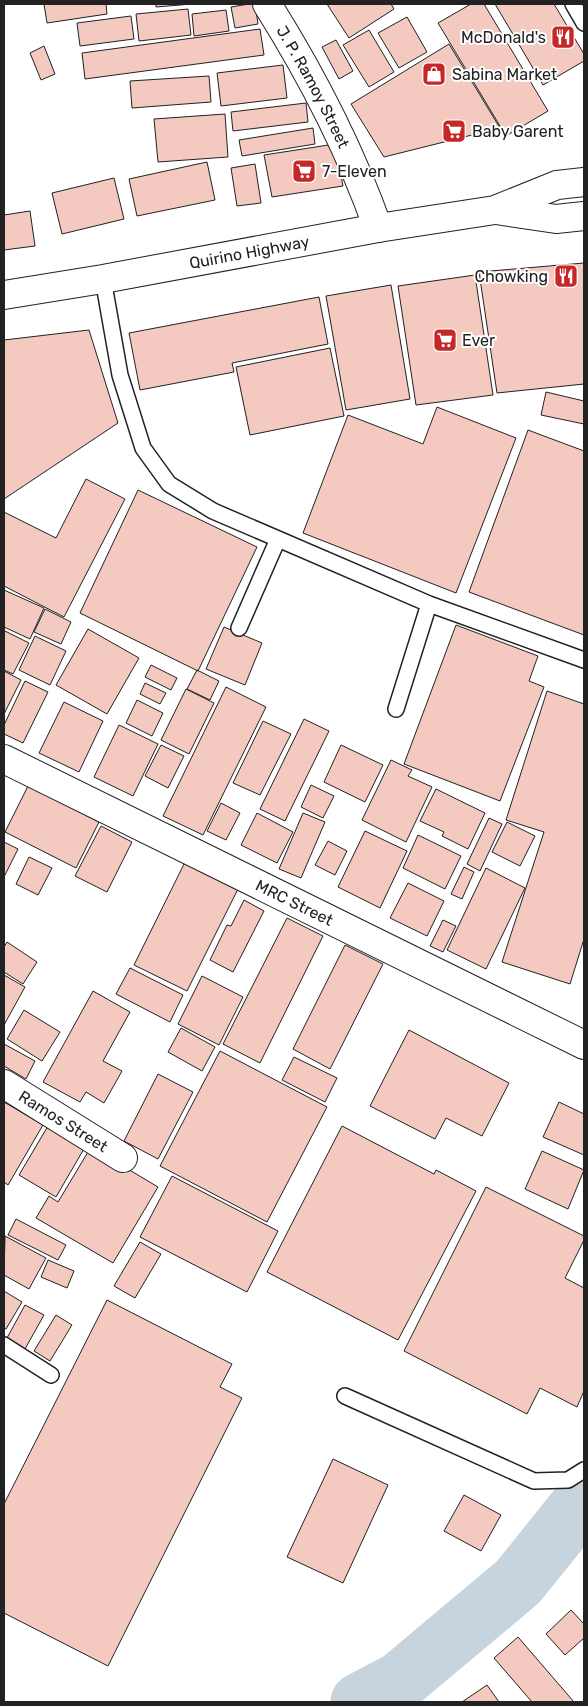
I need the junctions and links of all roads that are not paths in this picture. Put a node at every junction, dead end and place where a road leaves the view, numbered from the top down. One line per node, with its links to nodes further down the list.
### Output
1 (267, 4): 7 (street, J. P. Ramoy Street)
2 (574, 4): 3 (lane)
3 (584, 23)
4 (584, 182): 5 (street, Quirino Highway)
5 (495, 210): 6 (street, Quirino Highway); 7 (street, Quirino Highway)
6 (584, 216)
7 (378, 228): 8 (street, Quirino Highway)
8 (103, 279): 9 (street, Quirino Highway); 10 (lane)
9 (4, 296)
10 (278, 539): 11 (lane); 12 (lane)
11 (429, 604): 13 (lane); 14 (lane)
12 (239, 628)
13 (584, 660)
14 (396, 709)
15 (4, 759): 16 (street, MRC Street)
16 (584, 1045)
17 (4, 1084): 18 (street, Ramos Street)
18 (123, 1158)
19 (4, 1345): 20 (lane)
20 (50, 1375)
21 (345, 1396): 22 (lane)
22 (584, 1470)

